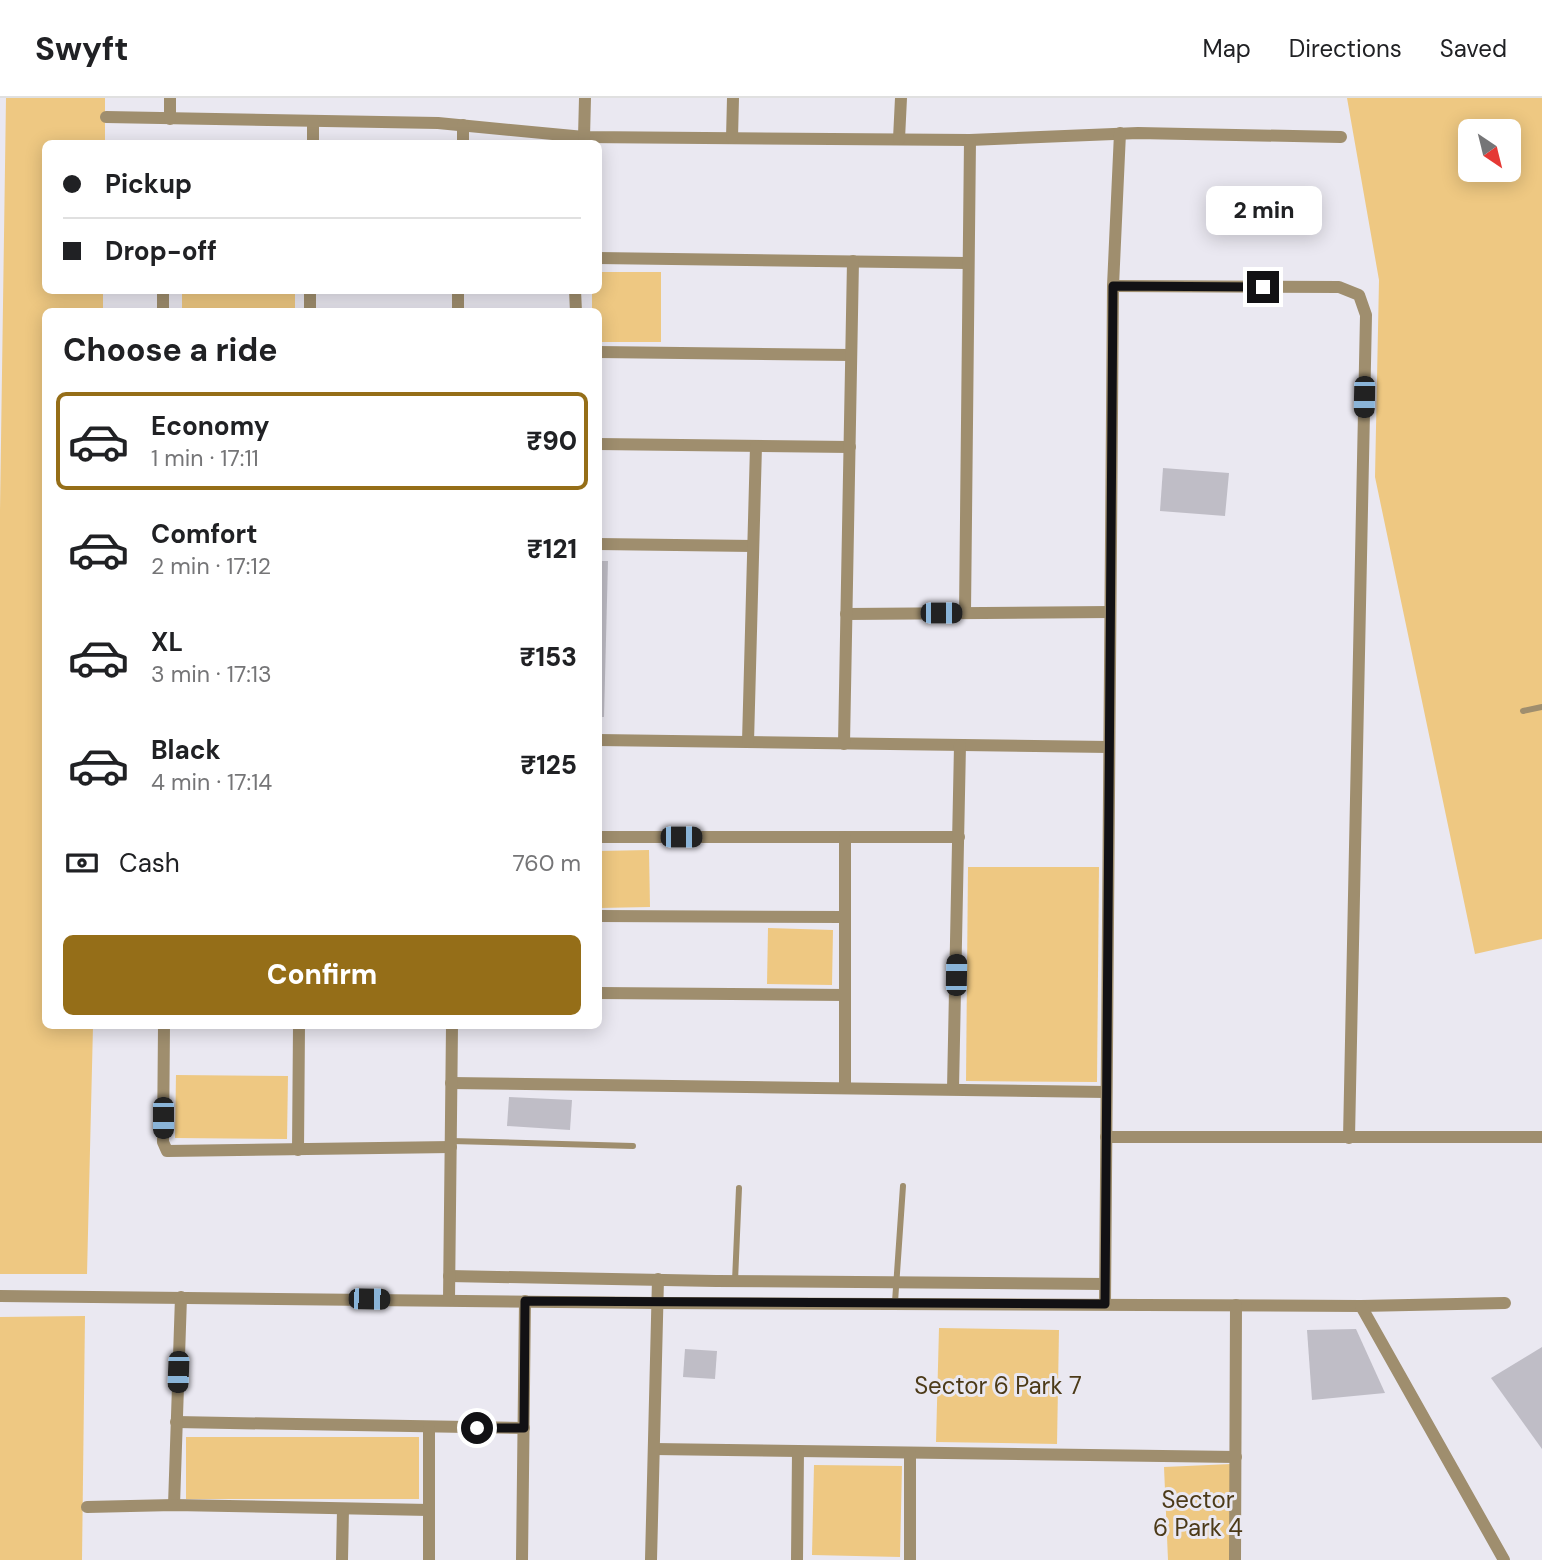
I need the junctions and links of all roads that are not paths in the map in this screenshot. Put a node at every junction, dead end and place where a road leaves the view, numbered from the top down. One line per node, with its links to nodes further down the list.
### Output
1 (170, 98): 6 (street)
2 (585, 98): 10 (street)
3 (733, 98): 12 (street)
4 (901, 98): 13 (street)
5 (106, 117): 6 (street)
6 (170, 119): 7 (street)
7 (313, 121): 8 (street); 14 (street)
8 (463, 125): 10 (street); 15 (street)
9 (1120, 133): 11 (street); 16 (street); 20 (street)
10 (584, 137): 12 (street)
11 (1340, 137)
12 (732, 138): 13 (street)
13 (899, 139): 16 (street)
14 (313, 140)
15 (463, 140)
16 (970, 140): 19 (street)
17 (602, 258): 18 (street)
18 (853, 261): 19 (street); 22 (street)
19 (967, 262): 29 (street)
20 (1113, 286): 28 (street); 54 (street)
21 (602, 352): 22 (street)
22 (852, 355): 25 (street)
23 (602, 444): 24 (street)
24 (756, 446): 25 (street); 27 (street)
25 (850, 447): 30 (street)
26 (602, 544): 27 (street)
27 (753, 546): 34 (street)
28 (1110, 612): 29 (street); 37 (street)
29 (965, 613): 30 (street)
30 (846, 614): 35 (street)
31 (1542, 707): 32 (lane)
32 (1522, 711)
33 (602, 740): 34 (street)
34 (748, 742): 35 (street)
35 (844, 744): 36 (street)
36 (961, 745): 37 (street); 40 (street)
37 (1109, 747): 51 (street)
38 (602, 837): 39 (street)
39 (845, 837): 40 (street); 42 (street)
40 (958, 837): 50 (street)
41 (602, 916): 42 (street)
42 (844, 917): 44 (street)
43 (602, 993): 44 (street)
44 (845, 995): 49 (street)
45 (164, 1029): 57 (street)
46 (299, 1029): 57 (street)
47 (452, 1029): 48 (street)
48 (451, 1083): 49 (street); 55 (street)
49 (845, 1088): 50 (street)
50 (953, 1090): 51 (street)
51 (1107, 1091): 52 (street)
52 (1106, 1137): 54 (street); 64 (street)
53 (1542, 1137): 54 (street)
54 (1349, 1138)
55 (451, 1144): 56 (lane); 57 (street); 60 (street)
56 (633, 1146)
57 (298, 1150)
58 (903, 1186): 63 (lane)
59 (739, 1188): 62 (lane)
60 (450, 1276): 61 (street); 67 (street)
61 (658, 1279): 62 (street); 70 (street)
62 (735, 1281): 63 (street)
63 (895, 1281): 64 (street); 69 (lane)
64 (1105, 1284): 72 (street)
65 (0, 1296): 66 (street)
66 (181, 1297): 67 (street); 75 (street)
67 (449, 1300): 68 (street)
68 (525, 1301): 70 (street); 77 (street)
69 (895, 1302): 70 (street); 72 (street)
70 (657, 1303): 78 (street)
71 (1505, 1303): 74 (street)
72 (1105, 1304): 73 (street)
73 (1236, 1305): 74 (street); 81 (street)
74 (1361, 1306): 93 (street)
75 (176, 1422): 76 (street); 82 (street)
76 (429, 1428): 77 (street); 85 (street)
77 (524, 1428): 88 (street)
78 (654, 1449): 79 (street); 89 (street)
79 (798, 1451): 80 (street); 90 (street)
80 (910, 1453): 81 (street); 91 (street)
81 (1236, 1457): 92 (street)
82 (174, 1505): 83 (street); 84 (street)
83 (88, 1507)
84 (343, 1509): 85 (street); 86 (street)
85 (429, 1510): 87 (street)
86 (342, 1560)
87 (429, 1560)
88 (522, 1560)
89 (651, 1560)
90 (797, 1560)
91 (910, 1560)
92 (1235, 1560)
93 (1504, 1560)

